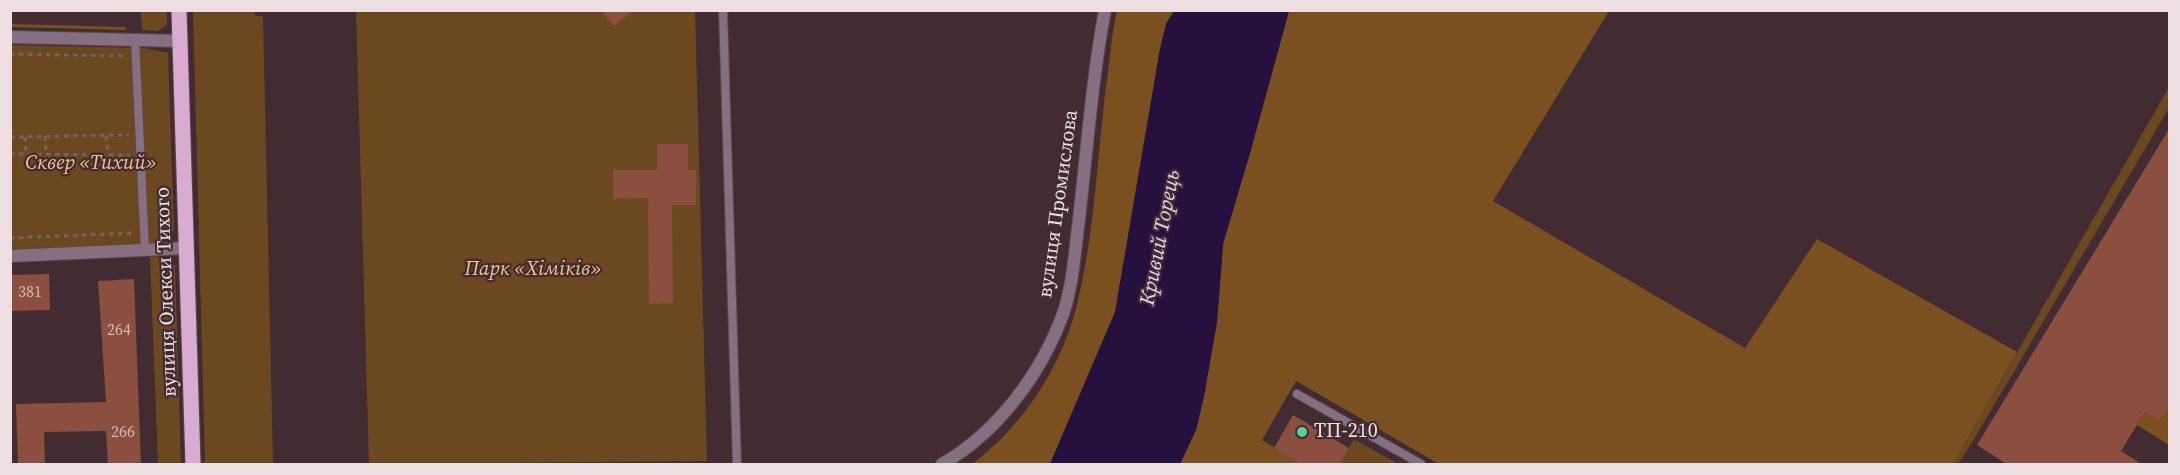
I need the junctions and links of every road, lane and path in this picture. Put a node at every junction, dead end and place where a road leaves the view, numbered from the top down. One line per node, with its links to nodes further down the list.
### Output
1 (179, 10): 6 (main road, вулиця Олекси Тихого)
2 (723, 10): 26 (lane)
3 (1105, 10): 27 (street, вулиця Промислова)
4 (10, 37): 5 (street)
5 (135, 40): 6 (street); 8 (lane)
6 (180, 41): 21 (main road, вулиця Олекси Тихого)
7 (10, 54): 8 (path)
8 (136, 56): 9 (lane)
9 (139, 135): 11 (path); 18 (lane)
10 (45, 136): 11 (path); 13 (path); 16 (path)
11 (106, 136): 17 (path)
12 (10, 137): 13 (path)
13 (25, 137): 15 (path)
14 (10, 154): 15 (path)
15 (26, 154): 16 (path)
16 (46, 154): 17 (path)
17 (108, 154): 18 (path)
18 (140, 155): 19 (lane)
19 (144, 232): 20 (path); 22 (lane)
20 (10, 238)
21 (187, 248): 22 (street); 25 (main road, вулиця Олекси Тихого)
22 (145, 250): 23 (street)
23 (10, 256)
24 (1297, 394): 28 (lane)
25 (193, 465)
26 (737, 465)
27 (942, 465)
28 (1420, 465)

